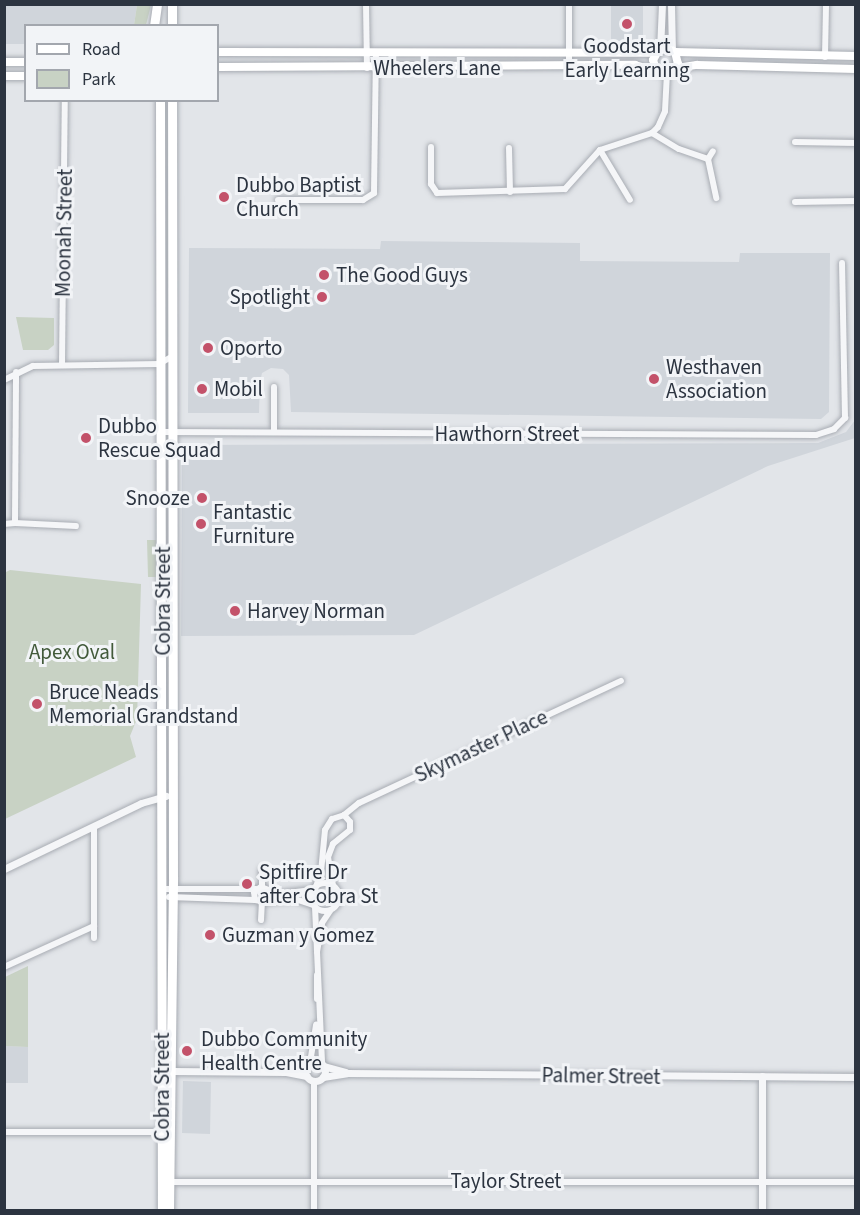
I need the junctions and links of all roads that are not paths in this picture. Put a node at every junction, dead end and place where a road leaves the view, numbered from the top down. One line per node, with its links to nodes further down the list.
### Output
1 (157, 4): 8 (highway)
2 (172, 4): 9 (highway)
3 (366, 4): 13 (street)
4 (569, 4): 14 (street)
5 (662, 4): 10 (street)
6 (671, 4): 11 (street)
7 (826, 4): 16 (street)
8 (154, 24)
9 (172, 24)
10 (658, 51): 11 (main road, Wheelers Lane); 14 (main road, Wheelers Lane); 23 (main road)
11 (673, 51): 16 (main road); 22 (main road)
12 (219, 52): 13 (main road, Wheelers Lane)
13 (371, 55): 14 (main road, Wheelers Lane); 20 (street)
14 (568, 56): 21 (street)
15 (855, 56): 16 (main road)
16 (825, 57)
17 (4, 62): 18 (main road)
18 (24, 62)
19 (219, 67): 20 (main road, Wheelers Lane)
20 (371, 68): 21 (main road, Wheelers Lane); 41 (street)
21 (569, 68): 23 (main road, Wheelers Lane)
22 (676, 68): 24 (main road); 25 (main road)
23 (656, 69): 25 (main road, Wheelers Lane)
24 (855, 69)
25 (667, 74): 31 (street)
26 (4, 76): 27 (main road)
27 (24, 76)
28 (65, 102): 48 (street, Moonah Street)
29 (160, 102): 47 (highway, Cobra Street)
30 (172, 102): 46 (highway, Cobra Street)
31 (652, 133): 36 (street); 38 (street)
32 (795, 142): 33 (street)
33 (855, 142)
34 (431, 147): 39 (street)
35 (509, 148): 39 (street)
36 (600, 150): 39 (street); 42 (street)
37 (713, 151): 38 (street)
38 (708, 159): 40 (street)
39 (510, 192)
40 (716, 198)
41 (278, 200)
42 (630, 200)
43 (855, 201): 44 (street)
44 (795, 202)
45 (843, 263): 54 (street, Hawthorn Street)
46 (171, 357): 47 (street); 53 (highway, Cobra Street)
47 (159, 364): 48 (street); 52 (highway, Cobra Street)
48 (62, 365): 49 (street)
49 (16, 372): 50 (street); 55 (street)
50 (4, 380)
51 (274, 387): 54 (street)
52 (163, 432): 53 (street, Hawthorn Street); 60 (highway, Cobra Street)
53 (173, 432): 54 (street, Hawthorn Street); 59 (highway, Cobra Street)
54 (274, 432)
55 (15, 523): 56 (street); 57 (street)
56 (4, 524)
57 (76, 526)
58 (621, 681): 61 (street, Skymaster Place)
59 (171, 796): 60 (street); 69 (highway, Cobra Street)
60 (161, 797): 62 (street); 68 (highway, Cobra Street)
61 (344, 816): 65 (street); 66 (street, Skymaster Place)
62 (94, 827): 63 (street); 75 (street)
63 (4, 869)
64 (262, 870): 67 (street)
65 (333, 886): 66 (street); 73 (street)
66 (314, 888): 67 (street); 72 (street, Skymaster Place)
67 (262, 889): 69 (street); 70 (street); 71 (street)
68 (162, 893): 69 (street); 91 (highway, Cobra Street)
69 (173, 893): 70 (street); 82 (highway, Cobra Street)
70 (255, 900): 71 (street)
71 (264, 902): 72 (street); 74 (street)
72 (314, 906): 73 (street); 77 (street, Skymaster Place)
73 (330, 910): 77 (street)
74 (261, 920)
75 (94, 926): 76 (street); 78 (street)
76 (94, 938)
77 (316, 955): 79 (street)
78 (4, 967)
79 (317, 1017): 80 (street); 81 (street)
80 (308, 1065): 81 (street, Palmer Street); 83 (street); 85 (street)
81 (322, 1065): 84 (street, Palmer Street); 87 (street)
82 (172, 1071): 83 (street); 90 (highway, Cobra Street); 91 (highway)
83 (286, 1072): 85 (street)
84 (347, 1073): 86 (street, Palmer Street); 87 (street, Palmer Street)
85 (307, 1076): 89 (street)
86 (762, 1076): 88 (street, Palmer Street); 97 (street)
87 (323, 1077): 89 (street, Palmer Street)
88 (855, 1077)
89 (314, 1081): 96 (street)
90 (170, 1086): 93 (highway); 94 (highway, Cobra Street)
91 (162, 1093): 93 (highway, Cobra Street)
92 (4, 1132): 93 (street)
93 (161, 1132): 94 (highway); 99 (highway, Cobra Street)
94 (169, 1144): 95 (highway, Cobra Street)
95 (170, 1180): 96 (street, Taylor Street); 99 (street); 101 (highway, Cobra Street)
96 (314, 1180): 97 (street, Taylor Street); 102 (street)
97 (762, 1182): 98 (street, Taylor Street); 103 (street)
98 (855, 1182)
99 (162, 1191): 100 (highway, Cobra Street)
100 (162, 1210)
101 (169, 1210)
102 (314, 1210)
103 (762, 1210)

